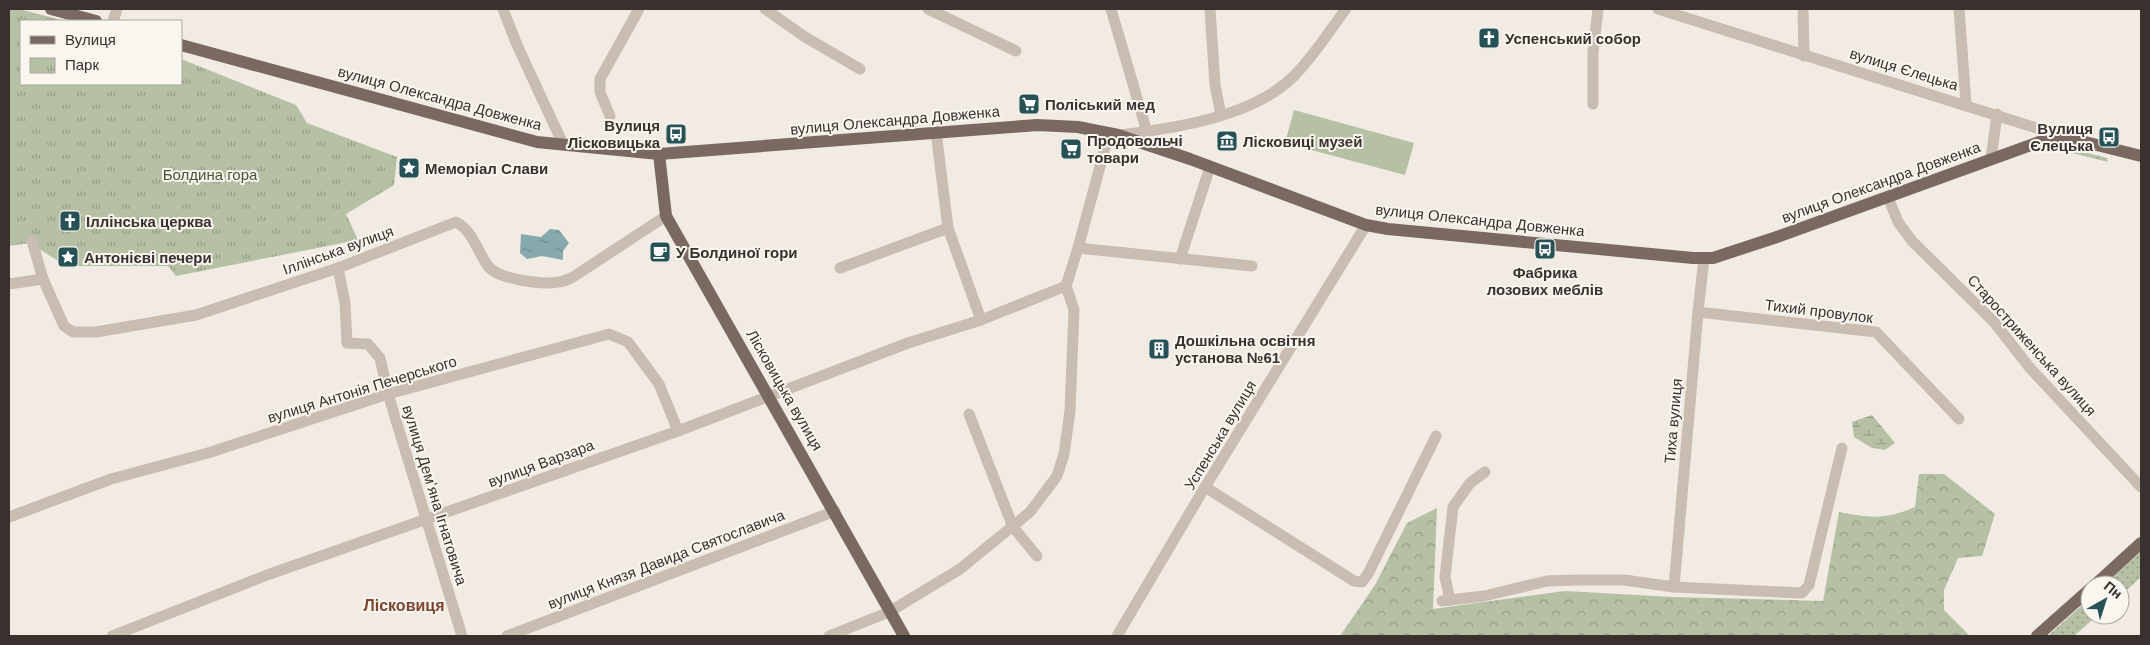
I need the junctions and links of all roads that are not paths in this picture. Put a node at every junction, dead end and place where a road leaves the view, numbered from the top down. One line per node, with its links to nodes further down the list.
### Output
1 (51, 9): 13 (main road)
2 (503, 9): 27 (street)
3 (639, 9): 22 (street)
4 (928, 9): 15 (street)
5 (1111, 9): 24 (street)
6 (1210, 9): 21 (street)
7 (1346, 9): 21 (street)
8 (1598, 9): 18 (street)
9 (1658, 9): 16 (street, вулиця Єлецька)
10 (1803, 9): 16 (street)
11 (1960, 9): 19 (street)
12 (770, 10): 17 (street)
13 (92, 20)
14 (182, 45): 27 (main road, вулиця Олександра Довженка)
15 (1016, 51)
16 (1804, 56): 19 (street, вулиця Єлецька)
17 (860, 69)
18 (1593, 104)
19 (1966, 104): 20 (street, вулиця Єлецька)
20 (1997, 114): 26 (street, вулиця Єлецька); 30 (street)
21 (1221, 115): 24 (street)
22 (610, 116)
23 (936, 132): 25 (main road, вулиця Олександра Довженка); 28 (main road, вулиця Олександра Довженка); 35 (street)
24 (1147, 132): 25 (street)
25 (1114, 134): 31 (main road, вулиця Олександра Довженка); 37 (street)
26 (2065, 137): 29 (main road, вулиця Єлецька); 30 (main road, вулиця Олександра Довженка)
27 (563, 144): 28 (main road, вулиця Олександра Довженка)
28 (659, 154): 33 (main road, Лісковицька вулиця)
29 (2141, 156)
30 (1991, 159): 32 (main road, вулиця Олександра Довженка)
31 (1210, 167): 34 (main road, вулиця Олександра Довженка); 39 (street)
32 (1888, 197): 38 (main road, вулиця Олександра Довженка); 56 (street, Старостриженська вулиця)
33 (666, 216): 41 (street, Іллінська вулиця); 49 (main road, Лісковицька вулиця)
34 (1366, 225): 38 (main road, вулиця Олександра Довженка); 57 (street, Успенська вулиця)
35 (948, 228): 42 (street); 47 (street)
36 (32, 241): 43 (street, Іллінська вулиця)
37 (1078, 248): 39 (street); 45 (street)
38 (1704, 258): 46 (street, Тиха вулиця)
39 (1180, 259): 40 (street)
40 (1252, 266)
41 (338, 268): 43 (street, Іллінська вулиця); 48 (street, вулиця Демʼяна Ігнатовича)
42 (840, 268)
43 (43, 279): 44 (street)
44 (9, 284)
45 (1066, 286): 47 (street, вулиця Варзара); 61 (street)
46 (1698, 312): 51 (street, Тихий провулок); 65 (street, Тиха вулиця)
47 (981, 320): 49 (street, вулиця Варзара)
48 (388, 394): 52 (street, вулиця Антонія Печерського); 59 (street, вулиця Антонія Печерського); 60 (street, вулиця Демʼяна Ігнатовича)
49 (770, 396): 52 (street, вулиця Варзара); 58 (main road, Лісковицька вулиця)
50 (969, 414): 61 (street)
51 (1959, 419)
52 (678, 431): 60 (street, вулиця Варзара)
53 (1436, 436): 57 (street)
54 (1842, 448): 65 (street)
55 (1485, 472): 65 (street)
56 (2141, 487)
57 (1205, 488): 73 (street, Успенська вулиця)
58 (835, 511): 67 (main road, Лісковицька вулиця); 70 (street, вулиця Князя Давида Святославича)
59 (9, 517)
60 (426, 520): 68 (street, вулиця Варзара); 69 (street, вулиця Демʼяна Ігнатовича)
61 (1013, 527): 63 (street); 67 (street)
62 (2141, 543): 64 (main road)
63 (1037, 556)
64 (2106, 575)
65 (1674, 587)
66 (2080, 598): 74 (main road)
67 (889, 612): 71 (street); 72 (main road, Лісковицька вулиця)
68 (112, 636)
69 (462, 636)
70 (507, 636)
71 (829, 636)
72 (904, 636)
73 (1117, 636)
74 (2037, 636)

